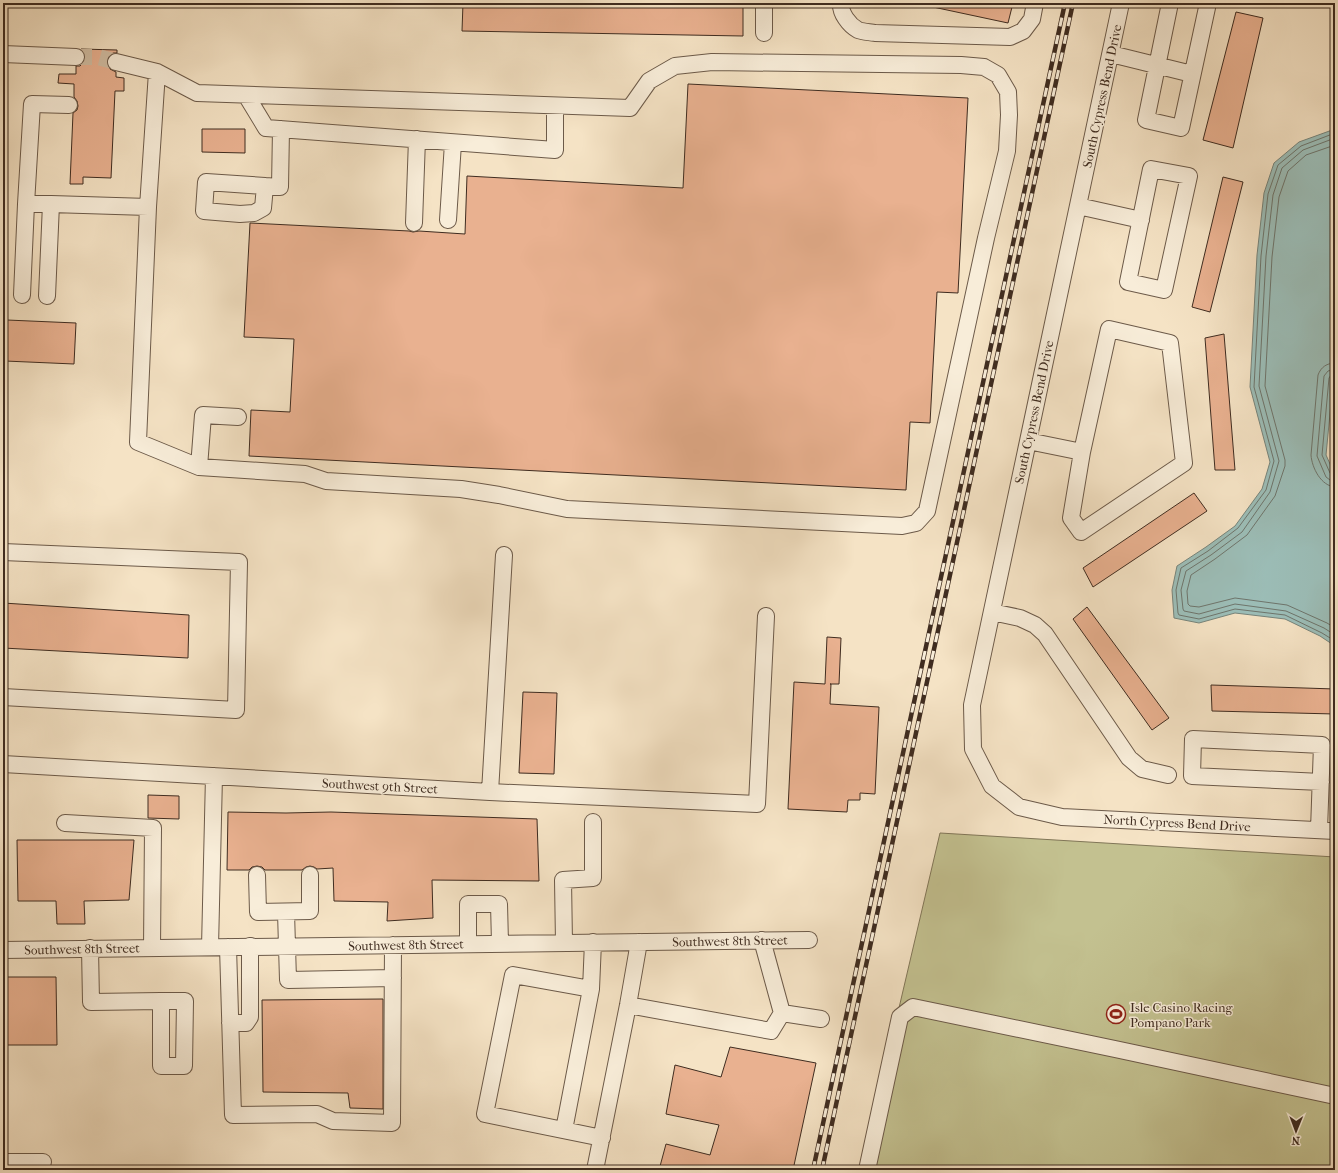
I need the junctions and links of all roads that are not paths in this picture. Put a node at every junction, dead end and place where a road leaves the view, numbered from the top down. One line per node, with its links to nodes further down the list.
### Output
1 (764, 3): 7 (street)
2 (841, 3): 3 (street)
3 (1035, 3)
4 (1122, 3): 8 (street, South Cypress Bend Drive)
5 (1170, 3): 12 (street)
6 (1208, 3): 14 (street)
7 (764, 33)
8 (1111, 54): 12 (street); 24 (street, South Cypress Bend Drive)
9 (76, 56): 10 (street)
10 (3, 58)
11 (116, 62): 13 (street)
12 (1157, 65): 14 (street); 14 (street)
13 (157, 72): 15 (street); 25 (street)
14 (1192, 74)
15 (246, 95): 17 (street); 18 (street)
16 (69, 105): 22 (street)
17 (555, 106): 20 (street); 34 (street)
18 (281, 129): 19 (street); 21 (street)
19 (417, 139): 20 (street); 28 (street)
20 (453, 143): 26 (street)
21 (265, 186)
22 (26, 204): 23 (street); 29 (street)
23 (51, 204): 25 (street); 30 (street)
24 (1078, 206): 27 (street); 32 (street, South Cypress Bend Drive)
25 (148, 208): 34 (street)
26 (448, 220)
27 (1141, 220): 27 (street)
28 (414, 223)
29 (22, 295)
30 (47, 296)
31 (238, 418): 34 (street)
32 (1028, 441): 33 (street); 37 (street, South Cypress Bend Drive)
33 (1082, 452): 33 (street)
34 (199, 467)
35 (3, 552): 39 (street)
36 (504, 555): 44 (street)
37 (992, 612): 41 (street); 45 (street, South Cypress Bend Drive)
38 (766, 616): 44 (street, Southwest 9th Street)
39 (3, 697)
40 (3, 764): 42 (street, Southwest 9th Street)
41 (1168, 775)
42 (214, 776): 44 (street, Southwest 9th Street); 63 (street)
43 (1321, 782): 43 (street); 48 (street)
44 (490, 792)
45 (1019, 807): 48 (street, North Cypress Bend Drive)
46 (593, 822): 58 (street)
47 (65, 823): 66 (street)
48 (1319, 830): 49 (street, North Cypress Bend Drive)
49 (1335, 831)
50 (257, 875): 52 (street)
51 (310, 875): 52 (street)
52 (286, 912): 62 (street)
53 (762, 940): 54 (street, Southwest 8th Street); 56 (street, Southwest 8th Street); 72 (street)
54 (809, 940)
55 (593, 942): 56 (street, Southwest 8th Street); 58 (street, Southwest 8th Street); 69 (street)
56 (638, 942): 71 (street)
57 (500, 943): 58 (street, Southwest 8th Street); 59 (street, Southwest 8th Street); 59 (street)
58 (564, 943)
59 (468, 944): 60 (street, Southwest 8th Street)
60 (393, 945): 62 (street, Southwest 8th Street); 68 (street)
61 (250, 946): 62 (street, Southwest 8th Street); 64 (street, Southwest 8th Street); 74 (street)
62 (287, 946): 68 (street)
63 (210, 947): 64 (street, Southwest 8th Street); 66 (street, Southwest 8th Street)
64 (228, 947): 74 (street)
65 (90, 948): 66 (street, Southwest 8th Street); 67 (street, Southwest 8th Street); 70 (street)
66 (152, 948)
67 (3, 950)
68 (393, 978): 74 (street)
69 (591, 989): 76 (street); 76 (street)
70 (161, 1001)
71 (628, 1005): 72 (street); 77 (street)
72 (782, 1013): 73 (street)
73 (821, 1019)
74 (230, 1023)
75 (1335, 1096): 81 (street)
76 (564, 1130): 77 (street)
77 (602, 1138): 80 (street)
78 (3, 1162): 79 (street)
79 (43, 1162)
80 (595, 1170)
81 (867, 1170)

